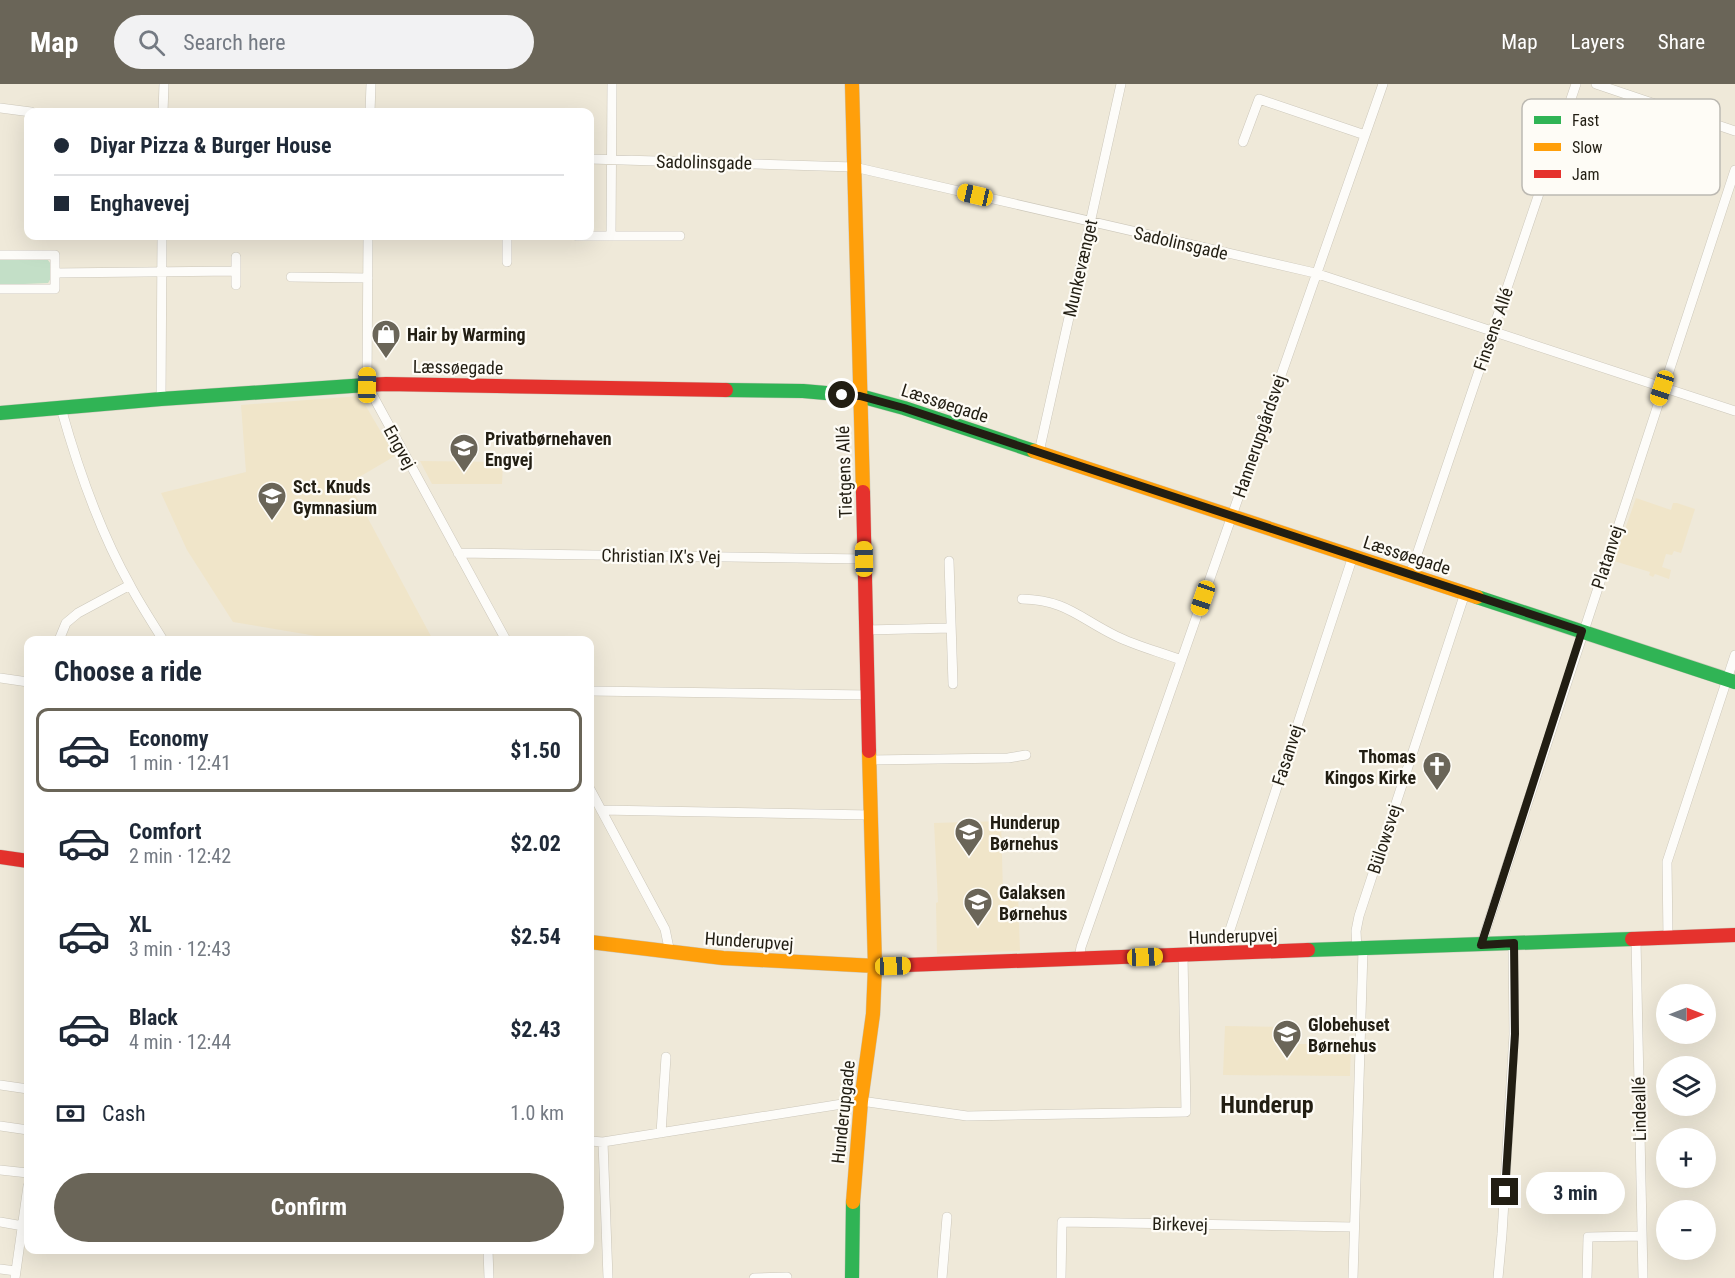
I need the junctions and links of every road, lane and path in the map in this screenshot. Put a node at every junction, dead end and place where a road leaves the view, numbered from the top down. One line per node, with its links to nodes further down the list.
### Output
1 (164, 84): 12 (street)
2 (371, 84): 13 (street)
3 (612, 84): 20 (street)
4 (852, 84): 21 (street, Tietgens Allé)
5 (1121, 84): 24 (street, Munkevænget)
6 (1383, 84): 17 (street, Hannerupgårdsvej)
7 (1576, 84): 9 (street, Finsens Allé)
8 (1596, 84): 10 (street)
9 (1571, 99)
10 (1640, 99)
11 (0, 108): 14 (street)
12 (163, 108)
13 (370, 108)
14 (24, 111)
15 (1720, 126): 16 (street)
16 (1735, 131)
17 (1365, 135): 18 (street); 37 (street, Hannerupgårdsvej)
18 (1243, 142)
19 (594, 159): 20 (street, Sadolinsgade)
20 (610, 160): 21 (street, Sadolinsgade); 26 (street)
21 (854, 167): 24 (street, Sadolinsgade); 45 (street, Tietgens Allé)
22 (1735, 170): 44 (street, Platanvej)
23 (1538, 195): 42 (street, Finsens Allé)
24 (1091, 222): 37 (street, Sadolinsgade); 50 (street, Munkevænget)
25 (594, 236): 26 (street)
26 (611, 236): 27 (street)
27 (680, 236)
28 (162, 240): 34 (street)
29 (368, 240): 39 (street, Engvej)
30 (507, 240): 33 (street)
31 (0, 255): 36 (street)
32 (236, 257): 35 (street)
33 (507, 262)
34 (162, 271): 35 (street); 36 (street); 46 (street)
35 (236, 271): 40 (street)
36 (55, 273): 41 (street)
37 (1316, 273): 42 (street, Sadolinsgade); 51 (street, Hannerupgårdsvej)
38 (291, 277): 39 (street)
39 (368, 278): 43 (street, Engvej)
40 (236, 285)
41 (0, 289)
42 (1492, 332): 44 (street, Sadolinsgade); 56 (street, Finsens Allé)
43 (367, 385): 45 (street, Læssøegade); 46 (street, Læssøegade); 52 (street, Engvej)
44 (1662, 388): 48 (street, Sadolinsgade); 62 (street, Platanvej)
45 (860, 396): 50 (street, Læssøegade); 54 (street, Tietgens Allé)
46 (161, 399): 47 (street, Læssøegade)
47 (61, 408): 49 (street, Læssøegade); 57 (street)
48 (1735, 411)
49 (0, 414)
50 (1039, 452): 51 (street, Læssøegade)
51 (1232, 515): 53 (street, Læssøegade); 67 (street, Hannerupgårdsvej)
52 (458, 554): 54 (street, Christian IX's Vej); 65 (street, Engvej)
53 (1353, 556): 56 (street, Læssøegade); 89 (street, Fasanvej)
54 (864, 559): 61 (street, Tietgens Allé)
55 (949, 561): 60 (street)
56 (1410, 575): 58 (street, Læssøegade)
57 (130, 585): 63 (street); 64 (street)
58 (1465, 593): 62 (street, Læssøegade); 87 (street, Bülowsvej)
59 (1022, 599): 67 (street)
60 (951, 628): 61 (street); 71 (street)
61 (866, 630): 73 (street, Tietgens Allé)
62 (1582, 631): 70 (street, Læssøegade); 86 (street, Platanvej)
63 (61, 636)
64 (161, 636)
65 (504, 636)
66 (1735, 655): 70 (street)
67 (1181, 660): 91 (street, Hannerupgårdsvej)
68 (0, 678): 69 (street)
69 (24, 681)
70 (1731, 681): 82 (street)
71 (953, 684)
72 (594, 691): 73 (street)
73 (868, 695): 75 (street, Tietgens Allé)
74 (1026, 755): 75 (street)
75 (870, 760): 78 (street, Tietgens Allé)
76 (594, 797): 77 (street)
77 (601, 810): 78 (street); 88 (street)
78 (871, 814): 92 (street, Tietgens Allé)
79 (0, 857): 80 (street)
80 (24, 860)
81 (1735, 935): 82 (street, Hunderupvej)
82 (1668, 938): 83 (street, Hunderupvej)
83 (1635, 940): 85 (street, Hunderupvej); 109 (street, Lindeallé)
84 (594, 943): 88 (street, Hunderupvej)
85 (1514, 943): 86 (street, Hunderupvej); 121 (street)
86 (1481, 945): 87 (street, Hunderupvej)
87 (1360, 950): 89 (street, Hunderupvej); 108 (street, Bülowsvej)
88 (670, 953): 92 (street, Hunderupvej)
89 (1222, 954): 90 (street, Hunderupvej)
90 (1183, 956): 91 (street, Hunderupvej); 96 (street)
91 (1079, 959): 92 (street, Hunderupvej)
92 (875, 966): 96 (street, Hunderupgade)
93 (666, 1057): 99 (street)
94 (0, 1085): 95 (street)
95 (24, 1088)
96 (861, 1101): 99 (street); 117 (street, Hunderupgade)
97 (0, 1126): 98 (street)
98 (24, 1129)
99 (661, 1133): 101 (street)
100 (594, 1141): 101 (street)
101 (603, 1142): 115 (street)
102 (0, 1170): 103 (street)
103 (24, 1173)
104 (947, 1217): 118 (street)
105 (24, 1218): 107 (street)
106 (0, 1222): 107 (street)
107 (23, 1226): 112 (street)
108 (1353, 1227): 119 (street, Birkevej); 120 (street, Bülowsvej)
109 (1641, 1236): 122 (street); 123 (street, Lindeallé)
110 (488, 1254): 114 (street)
111 (0, 1269): 112 (street)
112 (15, 1275)
113 (787, 1277): 116 (street)
114 (489, 1278)
115 (608, 1278)
116 (754, 1278)
117 (854, 1278)
118 (942, 1278)
119 (1061, 1278)
120 (1353, 1278)
121 (1498, 1278)
122 (1587, 1278)
123 (1643, 1278)

